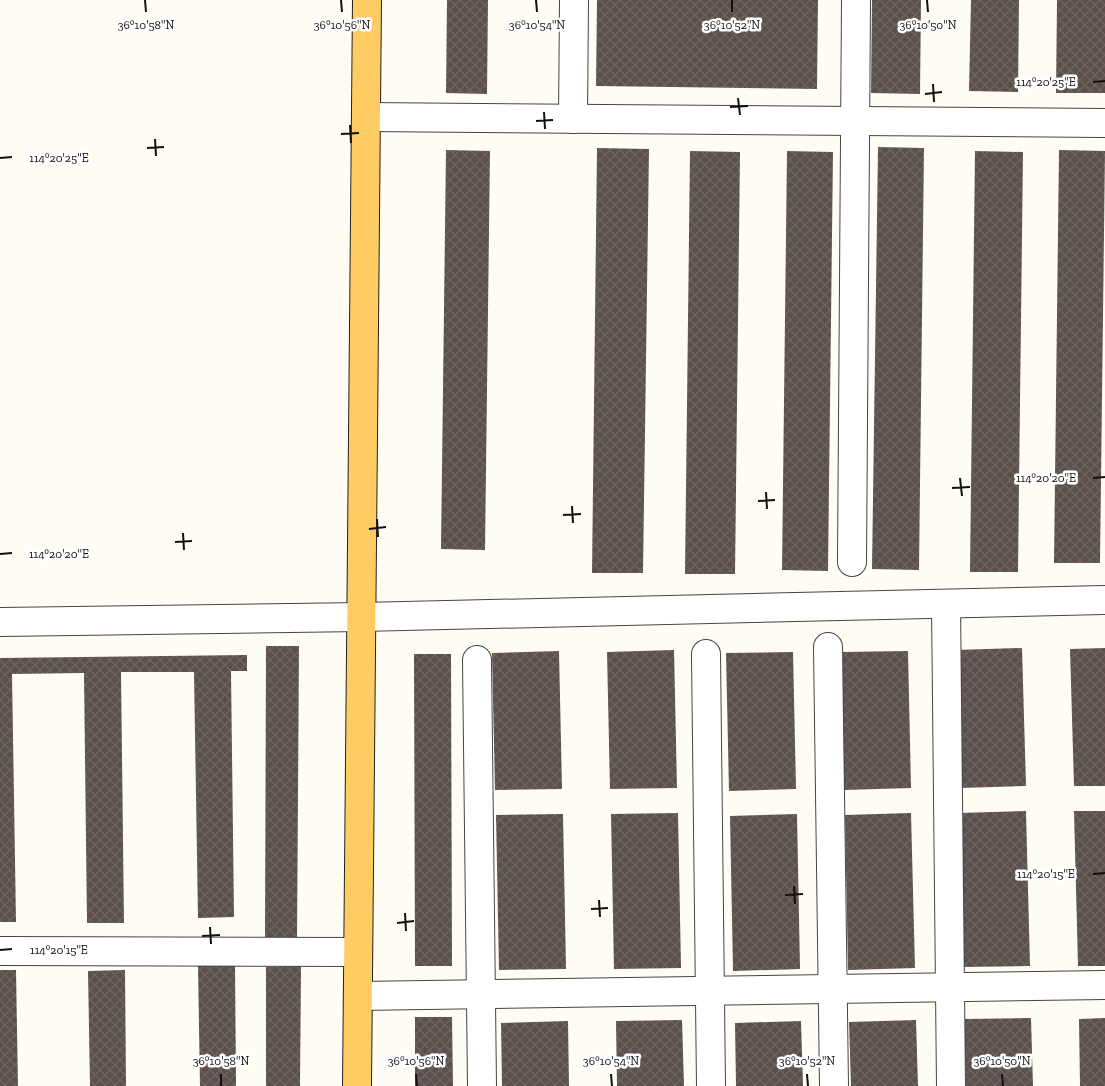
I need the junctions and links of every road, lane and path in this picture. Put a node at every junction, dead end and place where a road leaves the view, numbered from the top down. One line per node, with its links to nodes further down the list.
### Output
1 (368, 0): 4 (main road)
2 (574, 0): 5 (street)
3 (856, 0): 6 (street)
4 (366, 117): 5 (street); 11 (main road)
5 (573, 119): 6 (street)
6 (855, 121): 7 (street); 8 (street)
7 (1105, 123)
8 (852, 562)
9 (1105, 600): 10 (street)
10 (946, 604): 11 (street); 19 (street)
11 (361, 617): 12 (street); 17 (main road)
12 (0, 622)
13 (828, 647): 20 (street)
14 (706, 654): 21 (street)
15 (477, 660): 22 (street)
16 (0, 950): 17 (street)
17 (358, 952): 23 (main road)
18 (1105, 985): 19 (street)
19 (950, 988): 20 (street); 28 (street)
20 (832, 989): 21 (street); 27 (street)
21 (710, 991): 22 (street); 26 (street)
22 (481, 994): 23 (street); 25 (street)
23 (358, 996): 24 (main road)
24 (357, 1086)
25 (482, 1086)
26 (711, 1086)
27 (834, 1086)
28 (950, 1086)

